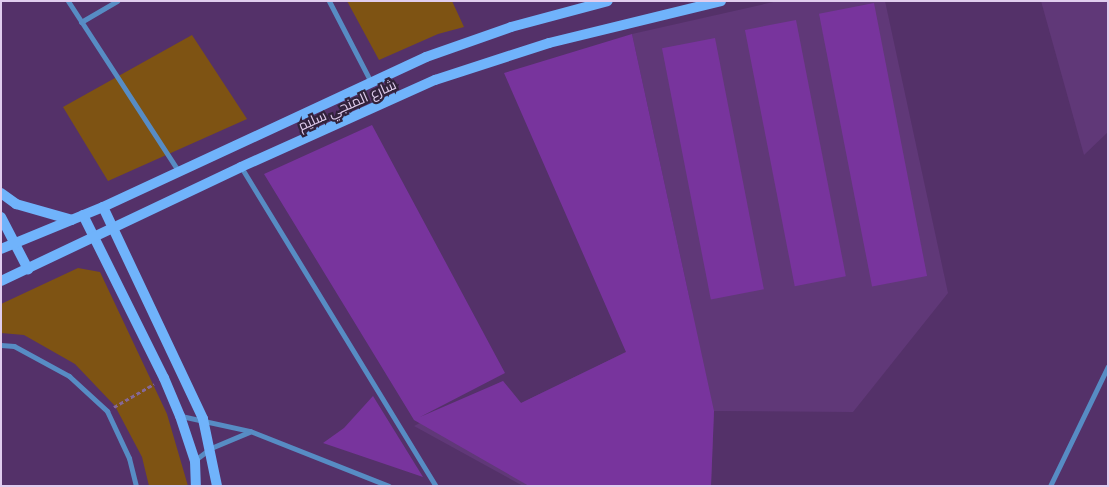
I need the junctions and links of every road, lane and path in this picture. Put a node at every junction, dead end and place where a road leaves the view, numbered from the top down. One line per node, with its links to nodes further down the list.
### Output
1 (68, 1): 6 (street)
2 (118, 1): 6 (street)
3 (329, 1): 7 (street)
4 (608, 1): 7 (main road, شارع المنجي سليم)
5 (721, 1): 8 (main road, شارع المنجي سليم)
6 (81, 22): 9 (street)
7 (371, 83): 9 (main road, شارع المنجي سليم)
8 (241, 167): 15 (main road, شارع المنجي سليم); 34 (street)
9 (179, 172): 11 (main road, شارع المنجي سليم)
10 (1, 193): 14 (main road)
11 (103, 206): 12 (main road, شارع المنجي سليم); 15 (main road)
12 (83, 215): 14 (main road, شارع المنجي سليم); 16 (main road)
13 (1, 217): 17 (main road)
14 (72, 220): 17 (main road, شارع المنجي سليم)
15 (112, 229): 16 (main road, شارع المنجي سليم); 26 (main road)
16 (92, 238): 19 (main road, شارع المنجي سليم); 23 (main road)
17 (15, 243): 18 (main road, شارع المنجي سليم); 19 (main road)
18 (1, 249)
19 (28, 269): 20 (main road, شارع المنجي سليم)
20 (1, 281)
21 (1, 345): 24 (street)
22 (1108, 366): 35 (street)
23 (164, 378): 24 (path); 25 (main road)
24 (107, 410): 30 (street)
25 (180, 416): 26 (street); 29 (main road)
26 (203, 419): 27 (street); 28 (main road)
27 (250, 432): 28 (street); 33 (street)
28 (211, 448): 29 (street); 32 (main road)
29 (195, 461): 31 (main road)
30 (136, 486)
31 (196, 486)
32 (217, 486)
33 (389, 486)
34 (436, 486)
35 (1050, 486)

